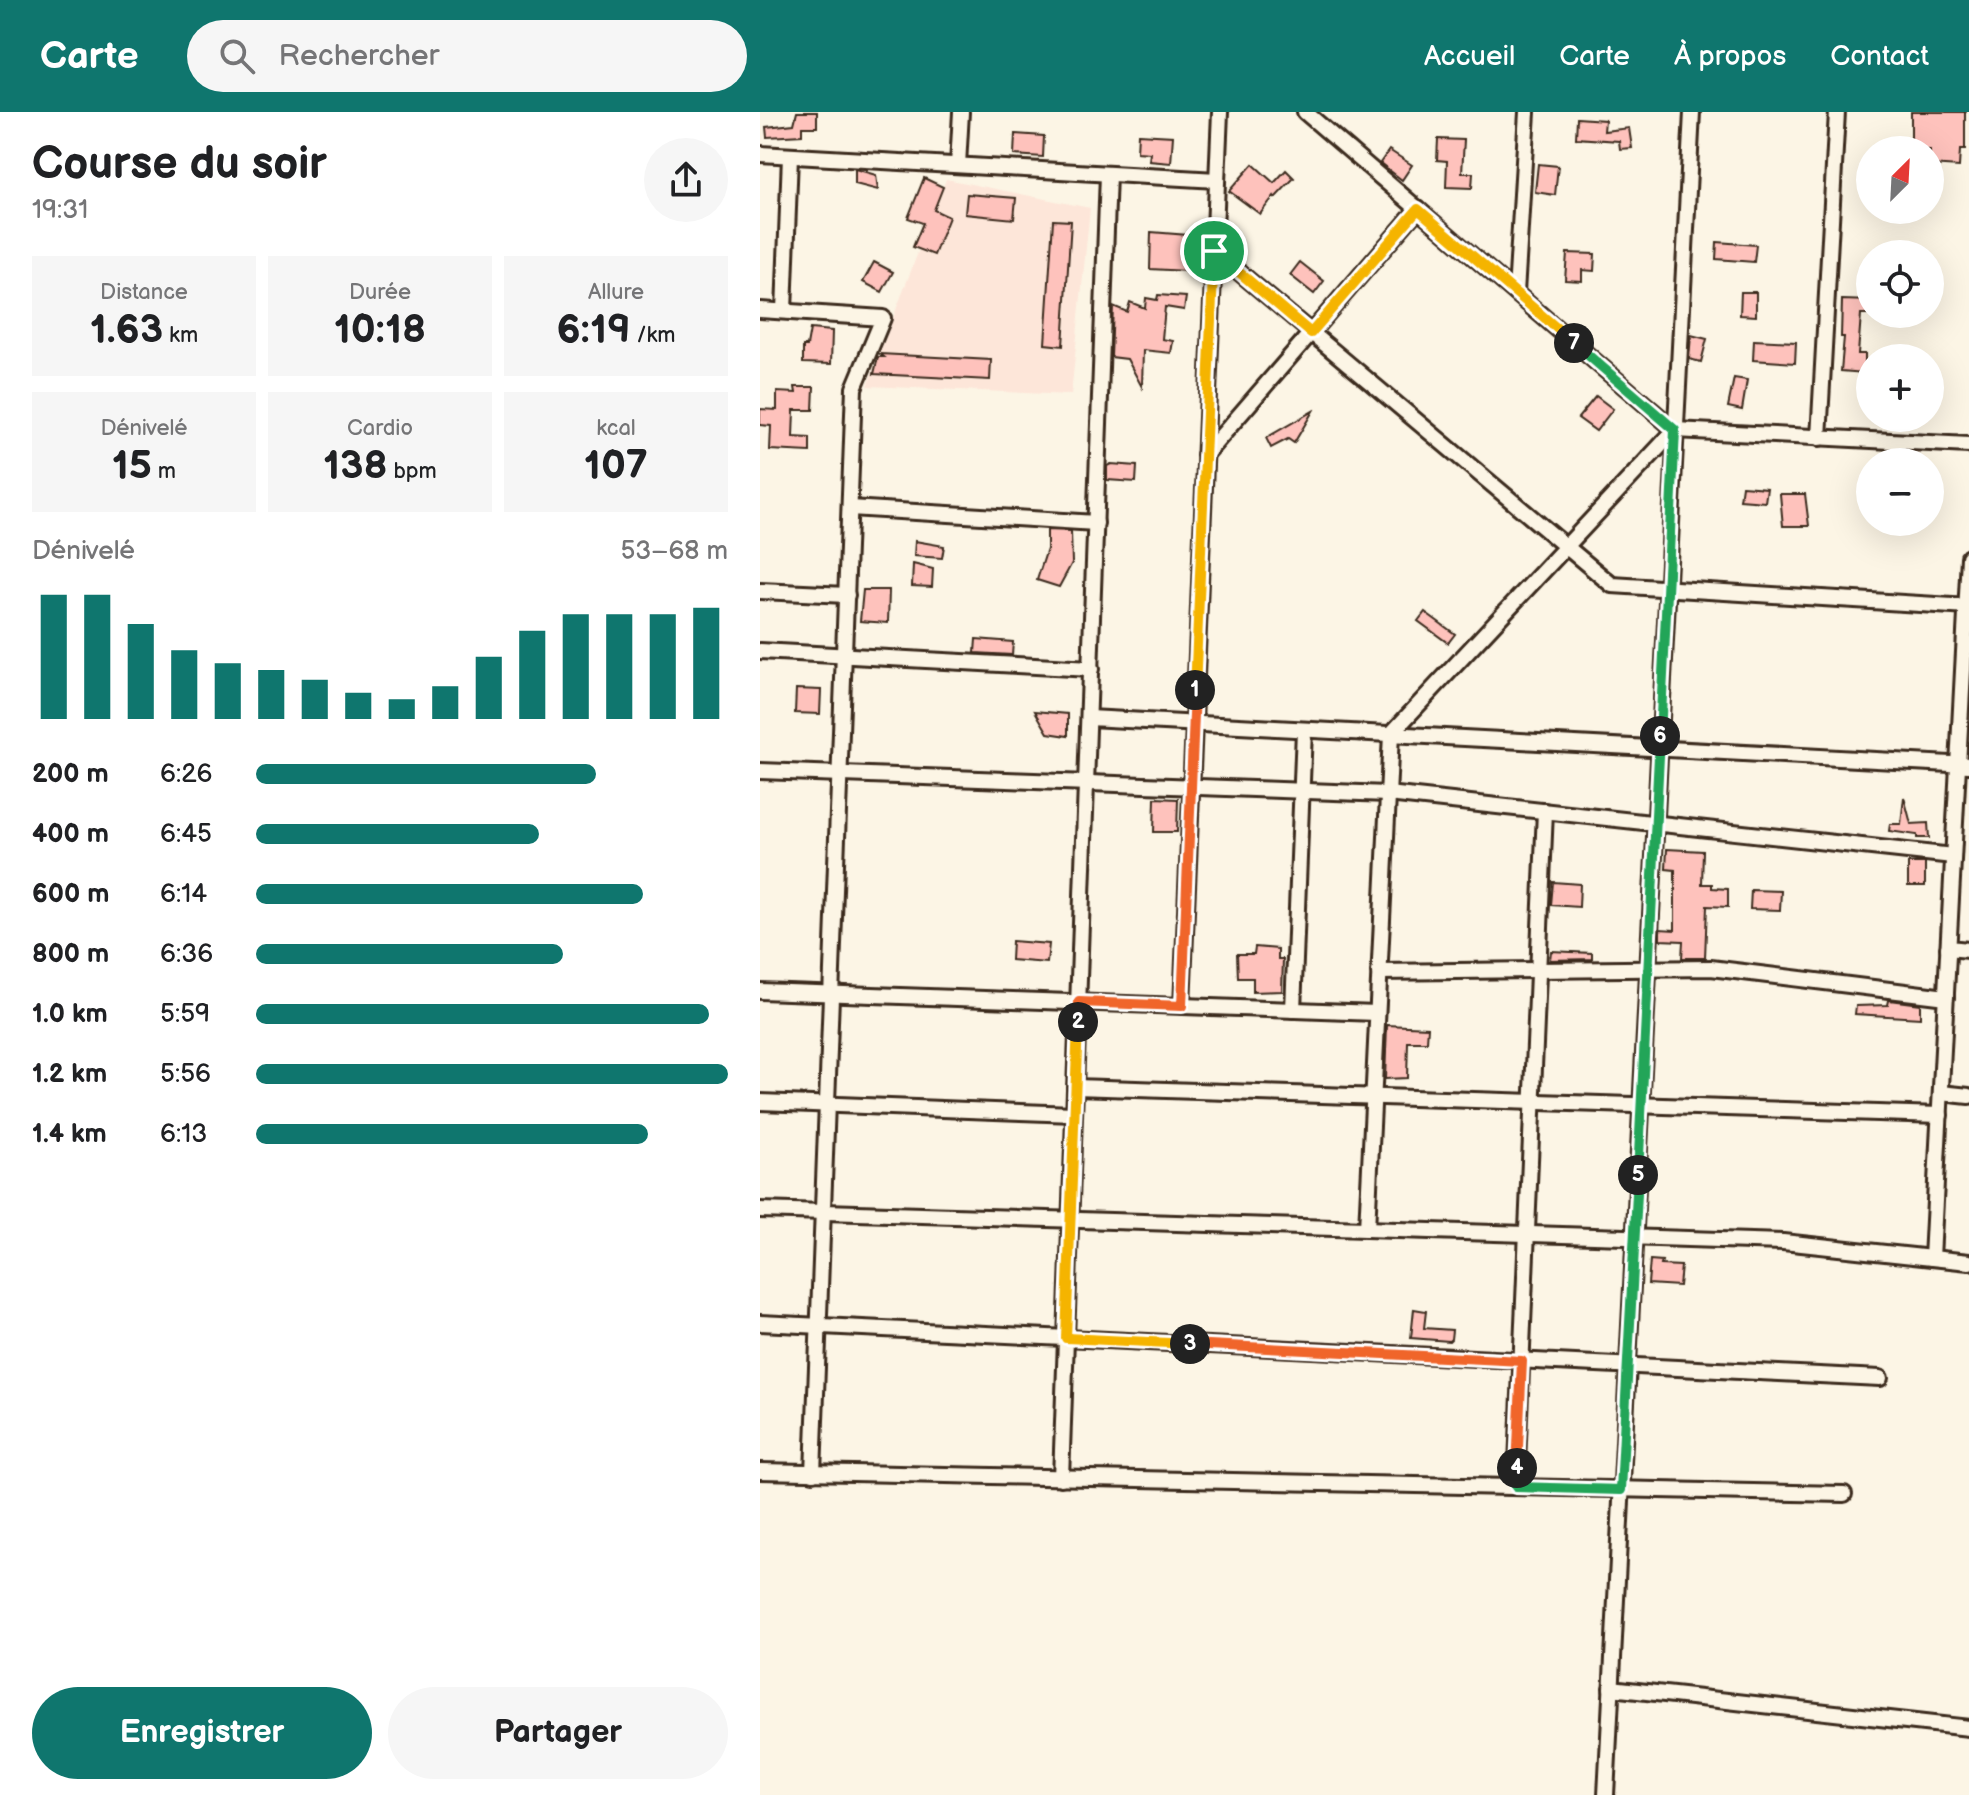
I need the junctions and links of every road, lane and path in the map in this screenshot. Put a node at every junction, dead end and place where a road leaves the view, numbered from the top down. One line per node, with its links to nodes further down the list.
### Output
1 (961, 112): 9 (street)
2 (1220, 112): 11 (street)
3 (1305, 112): 12 (street)
4 (1527, 112): 14 (street)
5 (1692, 112): 18 (street)
6 (1837, 112): 19 (street)
7 (760, 154): 8 (street)
8 (790, 156): 9 (street); 16 (street)
9 (958, 165): 10 (street)
10 (1108, 174): 11 (street); 23 (street)
11 (1217, 180): 13 (street)
12 (1418, 209): 14 (street); 17 (street)
13 (1214, 251): 17 (street); 21 (street)
14 (1516, 293): 18 (street)
15 (760, 310): 16 (street)
16 (784, 311): 22 (street)
17 (1311, 333): 21 (street); 24 (street)
18 (1675, 430): 19 (street); 24 (street); 26 (street)
19 (1819, 438): 20 (street)
20 (1969, 445)
21 (1205, 455): 34 (street)
22 (850, 508): 23 (street); 28 (street)
23 (1096, 523): 32 (street)
24 (1567, 547): 26 (street); 36 (street)
25 (1969, 557): 29 (street)
26 (1667, 589): 29 (street); 37 (street)
27 (760, 591): 28 (street)
28 (847, 595): 31 (street)
29 (1968, 607): 38 (street)
30 (760, 651): 31 (street)
31 (844, 655): 32 (street); 40 (street)
32 (1091, 669): 33 (street)
33 (1089, 718): 34 (street); 41 (street)
34 (1194, 724): 35 (street); 42 (street)
35 (1304, 730): 36 (street); 43 (street)
36 (1391, 734): 37 (street); 44 (street)
37 (1659, 748): 38 (street); 46 (street)
38 (1964, 765): 47 (street)
39 (760, 771): 40 (street)
40 (840, 774): 41 (street); 54 (street)
41 (1086, 784): 42 (street); 56 (street)
42 (1191, 787): 43 (street); 57 (street)
43 (1302, 791): 44 (street); 58 (street)
44 (1388, 794): 45 (street); 52 (street)
45 (1545, 811): 46 (street); 51 (street)
46 (1655, 823): 47 (street); 50 (street)
47 (1953, 856): 48 (street)
48 (1948, 948): 49 (street); 55 (street)
49 (1969, 950)
50 (1648, 969): 51 (street); 55 (street); 67 (street)
51 (1538, 970): 52 (street); 65 (street)
52 (1379, 972): 59 (street)
53 (760, 991): 54 (street)
54 (831, 993): 56 (street); 66 (street)
55 (1946, 997): 61 (street)
56 (1079, 1002): 57 (street); 60 (street)
57 (1182, 1006): 58 (street)
58 (1293, 1010): 59 (street)
59 (1377, 1013): 63 (street)
60 (1075, 1087): 63 (street); 68 (street)
61 (1941, 1093): 62 (street); 69 (street)
62 (1969, 1096)
63 (1373, 1097): 65 (street); 73 (street)
64 (760, 1102): 66 (street)
65 (1533, 1102): 67 (street); 74 (street)
66 (827, 1104): 68 (street); 71 (street)
67 (1641, 1106): 69 (street); 75 (street)
68 (1074, 1114): 72 (street)
69 (1940, 1115): 76 (street)
70 (760, 1210): 71 (street)
71 (823, 1212): 72 (street); 79 (street)
72 (1071, 1220): 73 (street); 80 (street)
73 (1367, 1229): 74 (street)
74 (1527, 1234): 75 (street); 81 (street)
75 (1634, 1237): 76 (street); 82 (street)
76 (1932, 1258): 77 (street)
77 (1969, 1262)
78 (760, 1323): 79 (street)
79 (819, 1326): 80 (street); 85 (street)
80 (1066, 1338): 81 (street); 86 (street)
81 (1522, 1361): 82 (street); 87 (street)
82 (1628, 1366): 83 (street); 88 (street)
83 (1880, 1378)
84 (760, 1471): 85 (street)
85 (813, 1473): 86 (street)
86 (1061, 1478): 87 (street)
87 (1516, 1487): 88 (street)
88 (1621, 1490): 89 (street); 90 (street)
89 (1844, 1494)
90 (1611, 1688): 91 (street); 92 (street)
91 (1969, 1728)
92 (1606, 1795)

